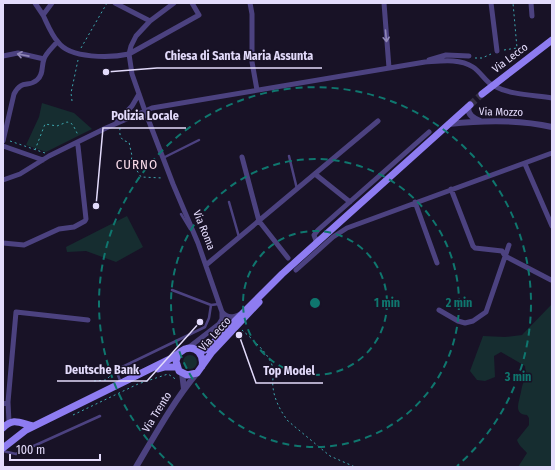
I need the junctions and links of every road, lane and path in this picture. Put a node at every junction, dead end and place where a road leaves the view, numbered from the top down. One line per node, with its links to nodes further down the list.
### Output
1 (35, 3): 11 (street)
2 (52, 3): 11 (street)
3 (115, 3): 13 (street)
4 (174, 3): 13 (street)
5 (192, 3): 17 (street)
6 (250, 3): 24 (street)
7 (384, 3): 22 (street, one-way to 22)
8 (491, 3): 16 (street)
9 (513, 3): 16 (path)
10 (531, 3): 12 (street)
11 (43, 15): 15 (street)
12 (532, 16)
13 (150, 21): 17 (street)
14 (552, 40): 23 (main road, Via Lecco)
15 (57, 42): 17 (street); 20 (street)
16 (497, 51): 19 (path)
17 (129, 54): 25 (street, Via Roma)
18 (3, 56): 20 (street, one-way to 18)
19 (469, 56): 21 (street)
20 (44, 59): 38 (street)
21 (425, 62): 22 (street); 23 (street)
22 (389, 68): 24 (street)
23 (492, 86): 26 (main road, Via Lecco); 27 (street)
24 (257, 90): 29 (street)
25 (139, 94): 29 (street, Via Roma); 32 (street)
26 (482, 94)
27 (552, 98)
28 (469, 106): 31 (street); 33 (main road, Via Lecco)
29 (145, 111): 32 (street); 47 (street, Via Roma)
30 (378, 121): 50 (street)
31 (480, 121): 33 (street, Via Mozzo); 35 (street, Via Mozzo)
32 (116, 124): 40 (street)
33 (449, 124): 64 (main road, Via Lecco)
34 (122, 126): 51 (path)
35 (552, 127)
36 (429, 132): 56 (street)
37 (79, 137): 42 (path)
38 (3, 140): 42 (path)
39 (199, 140): 47 (lane)
40 (77, 143): 48 (street); 62 (street)
41 (3, 146): 48 (street)
42 (35, 150): 43 (path)
43 (47, 153)
44 (552, 153): 49 (street)
45 (289, 156): 53 (lane)
46 (242, 157): 59 (street)
47 (163, 158): 63 (street, Via Roma)
48 (43, 160): 52 (street)
49 (525, 164): 54 (street); 60 (street)
50 (314, 174): 53 (street); 56 (street)
51 (165, 178)
52 (3, 180)
53 (297, 189): 59 (street)
54 (451, 189): 57 (street); 66 (street)
55 (228, 202): 61 (lane)
56 (350, 202): 64 (street)
57 (415, 202): 68 (street); 70 (street)
58 (181, 214): 63 (lane)
59 (259, 221): 61 (street); 67 (street)
60 (552, 226)
61 (239, 238): 69 (street)
62 (3, 243)
63 (198, 243): 69 (street, Via Roma)
64 (317, 243): 71 (main road, Via Lecco)
65 (509, 244): 66 (street)
66 (505, 256): 72 (street); 76 (street)
67 (288, 258)
68 (437, 263)
69 (206, 265): 74 (street, Via Roma)
70 (296, 270)
71 (282, 274): 78 (main road, Via Lecco); 85 (main road, Via Lecco)
72 (551, 280)
73 (172, 290): 75 (lane)
74 (219, 304): 75 (lane); 77 (street, Via Roma)
75 (211, 305): 86 (lane)
76 (439, 310)
77 (222, 312): 78 (street); 81 (street)
78 (243, 313): 83 (main road, Via Lecco)
79 (88, 320): 92 (street)
80 (239, 328): 103 (path)
81 (203, 337): 82 (street); 83 (street)
82 (188, 348): 83 (main road); 84 (main road)
83 (198, 351): 85 (main road, Via Lecco)
84 (178, 354): 88 (main road); 90 (main road)
85 (202, 366): 87 (main road, Via Trento)
86 (116, 370): 89 (path); 90 (lane)
87 (197, 373): 88 (main road); 91 (street, Via Trento)
88 (180, 374): 90 (main road); 91 (street, Via Trento); 94 (path)
89 (94, 381)
90 (124, 382): 97 (main road)
91 (184, 389): 102 (street, Via Trento)
92 (5, 403): 95 (street)
93 (100, 416): 101 (lane)
94 (68, 417)
95 (9, 422): 96 (main road); 98 (main road)
96 (18, 423): 97 (main road); 99 (main road)
97 (33, 426): 99 (main road)
98 (3, 428)
99 (20, 434): 100 (main road)
100 (3, 448)
101 (3, 451)
102 (136, 467)
103 (355, 467)

